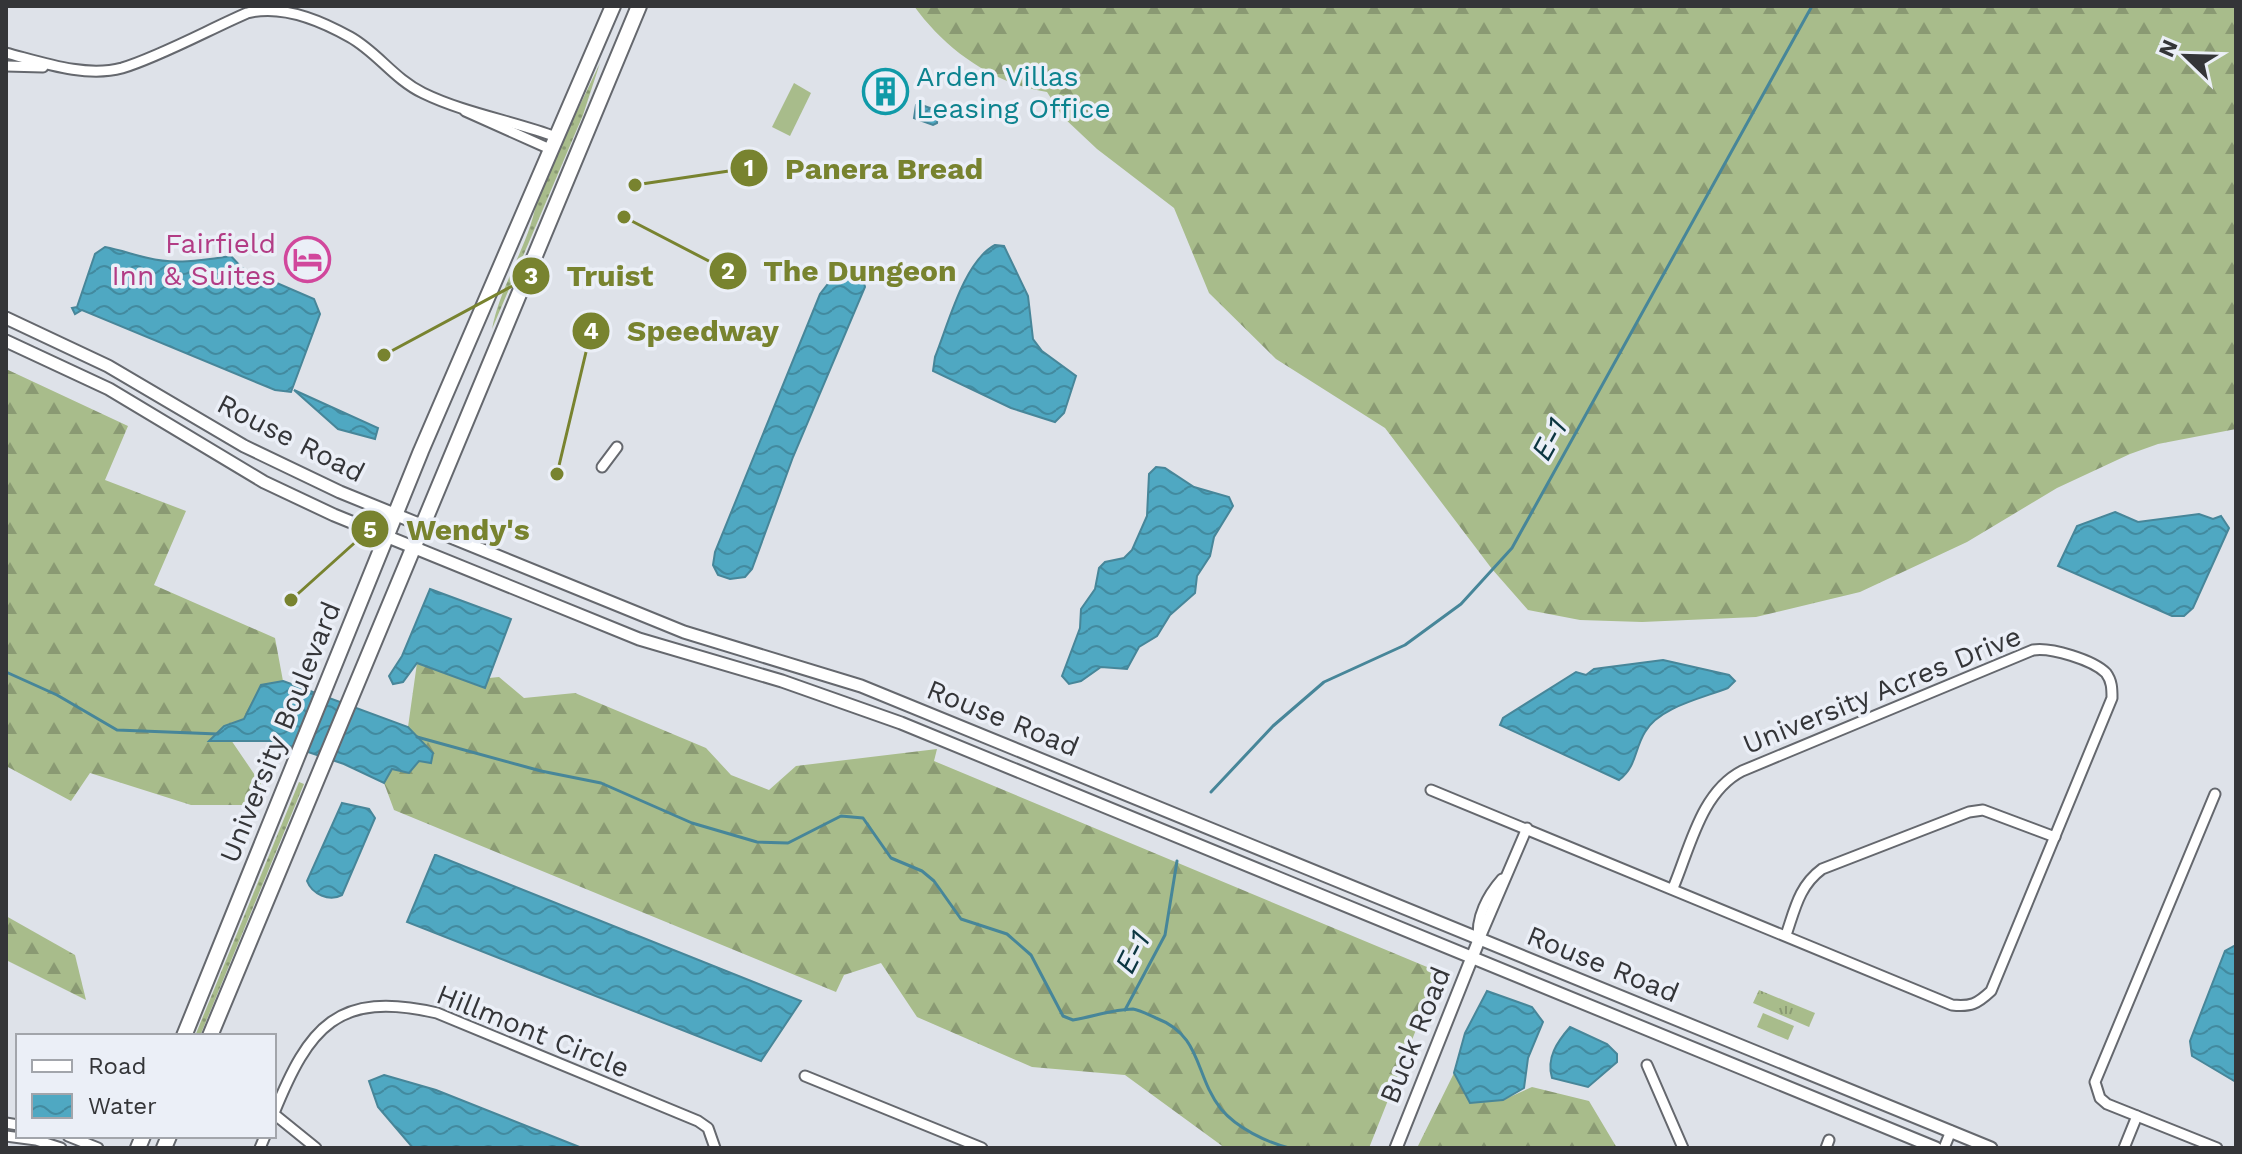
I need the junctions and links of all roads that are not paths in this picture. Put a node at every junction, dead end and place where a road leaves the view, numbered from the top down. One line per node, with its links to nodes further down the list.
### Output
1 (613, 6): 8 (main road, University Boulevard)
2 (628, 6): 5 (main road)
3 (639, 6): 5 (main road, University Boulevard)
4 (6, 53): 7 (street)
5 (619, 53): 14 (main road, University Boulevard)
6 (6, 66): 7 (street)
7 (59, 66): 8 (street)
8 (553, 143): 13 (main road, University Boulevard)
9 (6, 318): 13 (street, Rouse Road)
10 (6, 341): 15 (street, Rouse Road)
11 (617, 447): 12 (street)
12 (602, 467)
13 (395, 514): 14 (street, Rouse Road); 15 (main road, University Boulevard)
14 (421, 525): 16 (main road, University Boulevard); 17 (street, Rouse Road)
15 (386, 536): 16 (street, Rouse Road); 27 (main road, University Boulevard)
16 (412, 547): 18 (street, Rouse Road); 28 (main road, University Boulevard)
17 (861, 686): 18 (street); 25 (street, Rouse Road)
18 (853, 705): 26 (street, Rouse Road)
19 (1431, 790): 21 (street, University Acres Drive)
20 (2215, 794): 33 (street)
21 (1527, 828): 23 (street, University Acres Drive); 25 (street, Buck Road)
22 (2055, 837): 23 (street, University Acres Drive); 24 (street); 24 (street, University Acres Drive)
23 (1673, 888): 24 (street, University Acres Drive)
24 (1786, 935)
25 (1479, 940): 26 (street, Buck Road); 34 (street, Rouse Road)
26 (1472, 958): 42 (street, Buck Road); 44 (street, Rouse Road)
27 (185, 1034)
28 (211, 1034)
29 (1647, 1065): 43 (street)
30 (805, 1076): 41 (street)
31 (276, 1109): 40 (street, Hillmont Circle)
32 (276, 1116): 39 (street)
33 (2137, 1116): 47 (street); 48 (street)
34 (1951, 1131): 45 (street); 46 (street, Rouse Road)
35 (21, 1138): 37 (street)
36 (73, 1138): 38 (street)
37 (61, 1148)
38 (98, 1148)
39 (316, 1148)
40 (715, 1148)
41 (982, 1148)
42 (1396, 1148)
43 (1683, 1148)
44 (1936, 1148)
45 (1944, 1148)
46 (1991, 1148)
47 (2124, 1148)
48 (2217, 1148)

